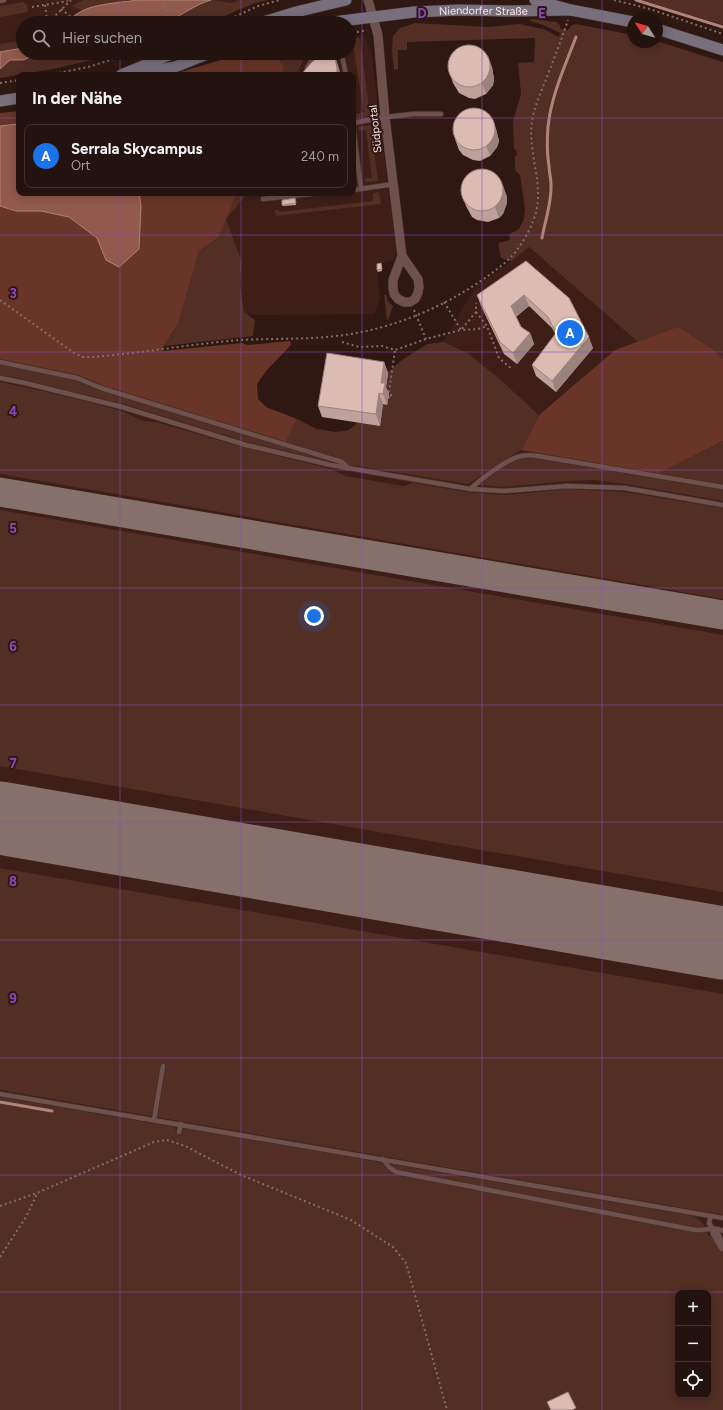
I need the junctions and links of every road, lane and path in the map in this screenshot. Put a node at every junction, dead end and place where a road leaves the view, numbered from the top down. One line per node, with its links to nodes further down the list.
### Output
1 (4, 0): 9 (lane)
2 (70, 0): 10 (path); 12 (path)
3 (164, 0): 17 (path)
4 (280, 0): 18 (path)
5 (346, 0): 19 (main road)
6 (368, 0): 20 (street, Südportal)
7 (535, 0): 13 (main road, Niendorfer Straße)
8 (614, 0): 26 (path)
9 (0, 1)
10 (45, 5): 11 (path); 14 (path)
11 (32, 7)
12 (61, 9): 15 (path); 16 (path)
13 (571, 10): 20 (main road, Niendorfer Straße); 22 (main road, Niendorfer Straße); 53 (path)
14 (47, 16)
15 (55, 16)
16 (70, 16)
17 (167, 16)
18 (236, 16)
19 (283, 16)
20 (373, 17): 21 (main road, Niendorfer Straße); 43 (street, Südportal)
21 (356, 19)
22 (627, 21)
23 (356, 31): 24 (path)
24 (360, 31)
25 (663, 31): 27 (main road)
26 (723, 34)
27 (723, 50)
28 (110, 60): 33 (path)
29 (157, 60): 34 (main road)
30 (192, 60): 35 (main road)
31 (312, 60): 36 (lane)
32 (343, 60): 37 (lane)
33 (64, 72)
34 (127, 72)
35 (148, 72)
36 (306, 72)
37 (345, 72)
38 (16, 80): 39 (path)
39 (0, 83)
40 (16, 98): 41 (main road)
41 (0, 101)
42 (441, 114): 43 (lane)
43 (385, 117): 44 (lane); 46 (street, Südportal)
44 (356, 123)
45 (356, 148): 47 (lane)
46 (394, 184): 47 (lane); 51 (street, Südportal)
47 (361, 189): 48 (lane)
48 (356, 190)
49 (292, 196): 50 (lane)
50 (263, 199)
51 (402, 256): 51 (street, Südportal)
52 (0, 300): 57 (path)
53 (444, 302): 57 (path); 59 (path)
54 (476, 304): 56 (path)
55 (413, 309): 57 (path)
56 (476, 312): 58 (path); 59 (path)
57 (416, 315): 60 (path)
58 (487, 326): 59 (path); 64 (path)
59 (461, 330): 60 (path)
60 (426, 338): 62 (path)
61 (342, 342): 62 (path)
62 (395, 350): 66 (path)
63 (0, 362): 67 (lane)
64 (512, 368)
65 (0, 378): 67 (lane)
66 (388, 397)
67 (348, 468): 69 (lane)
68 (723, 487): 69 (lane)
69 (470, 489): 70 (lane)
70 (723, 505)
71 (163, 1066): 73 (lane)
72 (0, 1094): 73 (lane)
73 (154, 1120): 74 (lane)
74 (180, 1124): 75 (lane); 76 (lane)
75 (179, 1132)
76 (384, 1159): 79 (lane); 81 (lane)
77 (37, 1193): 78 (path); 83 (path); 84 (path)
78 (0, 1206)
79 (711, 1216): 80 (lane); 81 (lane)
80 (723, 1218)
81 (717, 1231): 82 (street)
82 (723, 1247)
83 (0, 1257)
84 (447, 1410)

